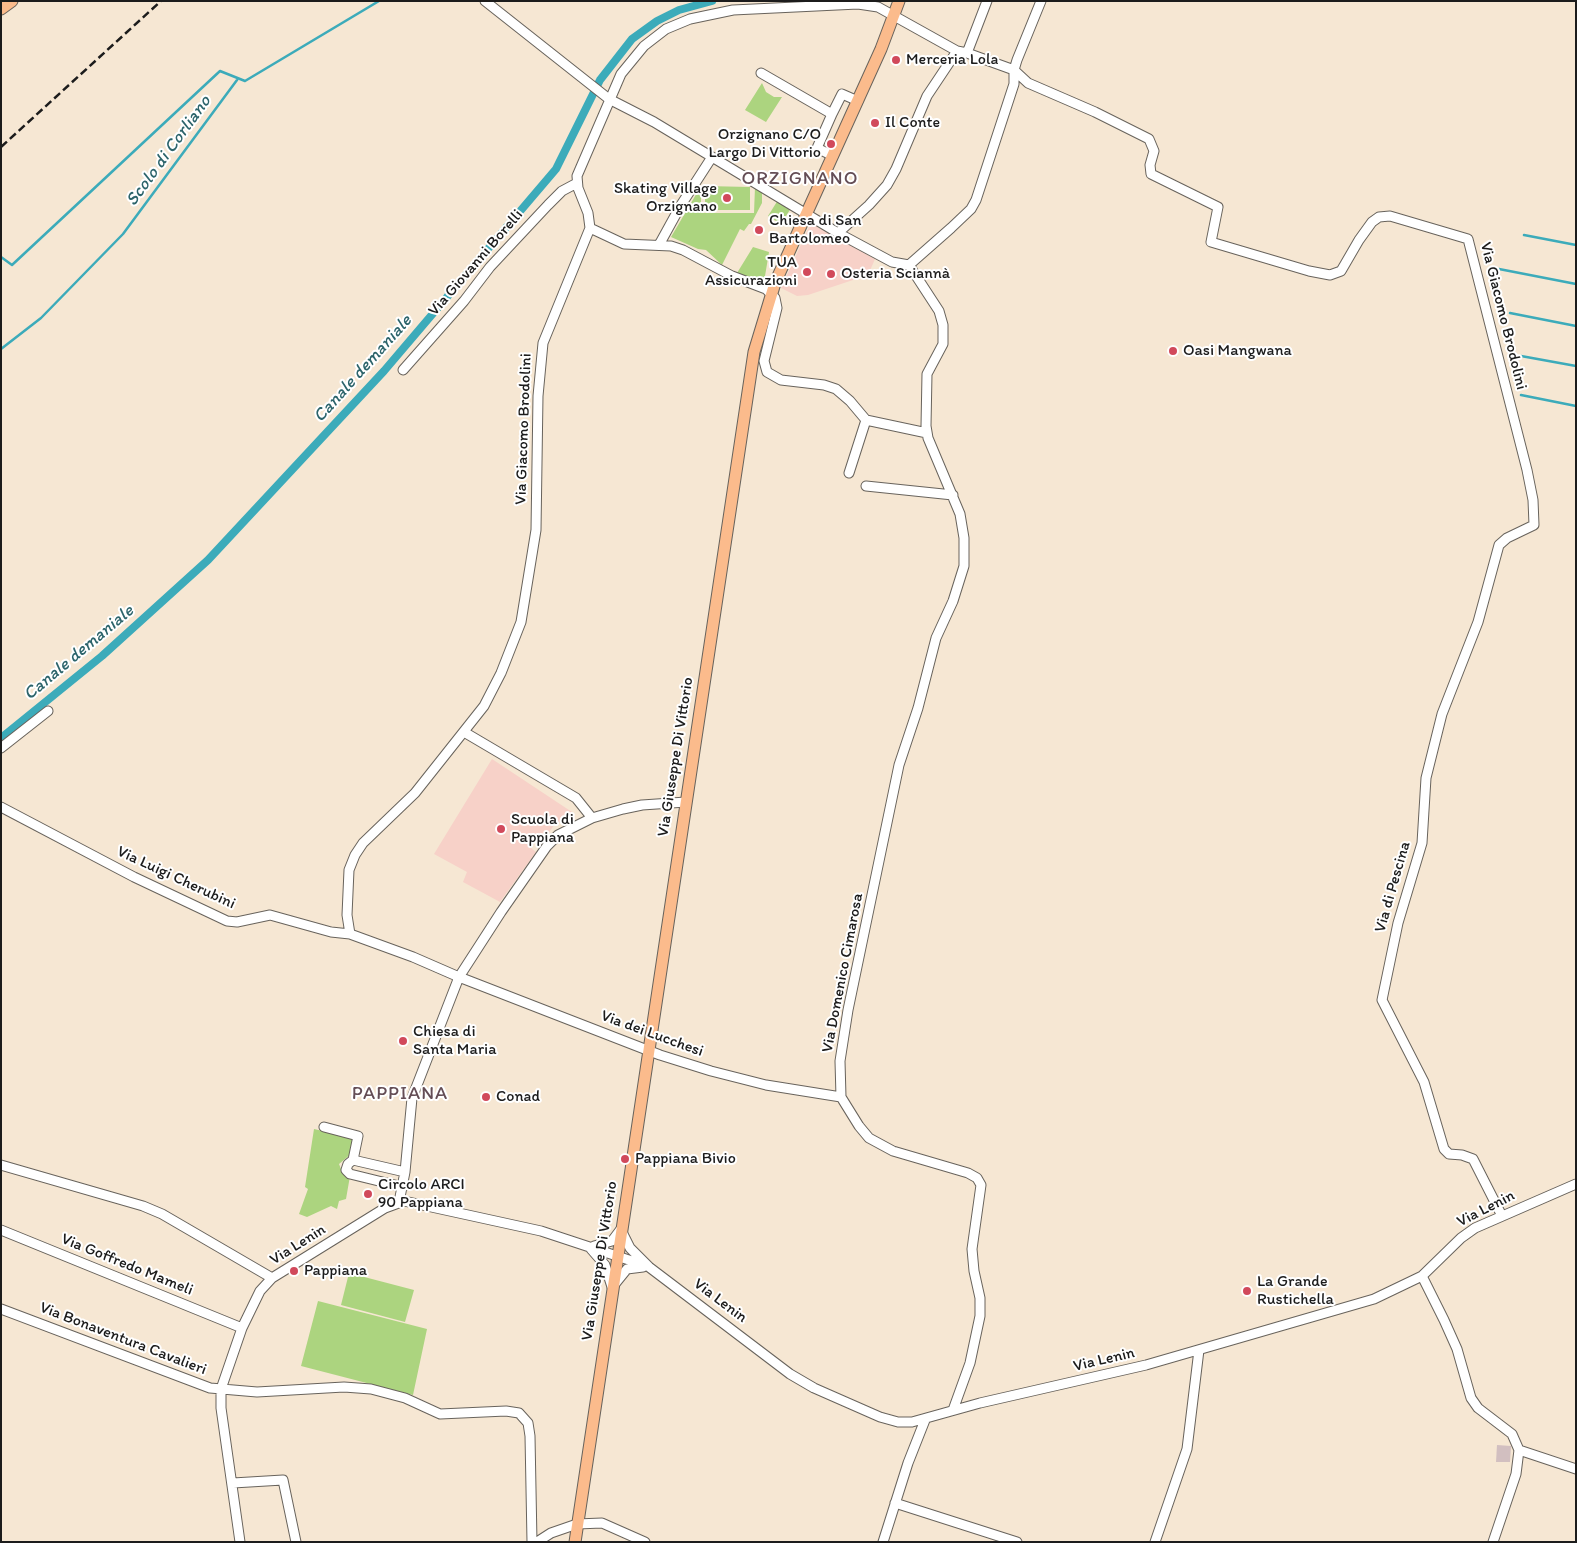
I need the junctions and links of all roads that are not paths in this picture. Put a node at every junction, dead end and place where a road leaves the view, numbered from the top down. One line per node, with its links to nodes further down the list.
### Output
1 (12, 1): 7 (main road)
2 (485, 1): 12 (street)
3 (986, 1): 9 (street)
4 (1041, 1): 10 (street)
5 (897, 2): 8 (main road, Via Giuseppe Di Vittorio)
6 (861, 3): 8 (street, Via Giacomo Brodolini); 12 (street, Via Giacomo Brodolini)
7 (1, 9)
8 (893, 17): 9 (street, Via Giacomo Brodolini); 13 (main road, Via Giuseppe Di Vittorio)
9 (962, 52): 10 (street, Via Giacomo Brodolini); 20 (street)
10 (1014, 70): 22 (street); 30 (street, Via Giacomo Brodolini)
11 (761, 73): 14 (street)
12 (609, 99): 16 (street); 17 (street, Via Giacomo Brodolini)
13 (858, 101): 14 (street); 15 (main road, Via Giuseppe Di Vittorio)
14 (832, 114): 15 (street)
15 (833, 156): 18 (main road, Via Giuseppe Di Vittorio)
16 (712, 158): 18 (street); 21 (street)
17 (577, 182): 19 (street); 24 (street, Via Giovanni Borelli)
18 (806, 215): 20 (street); 23 (main road, Via Giuseppe Di Vittorio)
19 (590, 228): 21 (street); 32 (street, Via Giacomo Brodolini)
20 (838, 233): 22 (street)
21 (659, 245): 23 (street)
22 (909, 265): 26 (street, Via Domenico Cimarosa)
23 (771, 292): 25 (street); 34 (main road, Via Giuseppe Di Vittorio)
24 (403, 370)
25 (866, 420): 26 (street); 27 (street)
26 (927, 433): 29 (street, Via Domenico Cimarosa)
27 (849, 473)
28 (866, 486): 29 (street)
29 (953, 495): 40 (street, Via Domenico Cimarosa)
30 (1534, 525): 48 (street, Via di Pescina)
31 (48, 711): 33 (street)
32 (464, 732): 36 (street); 37 (street, Via Giacomo Brodolini)
33 (1, 748)
34 (686, 802): 36 (street); 39 (main road, Via Giuseppe Di Vittorio)
35 (1, 807): 37 (street, Via Luigi Cherubini)
36 (592, 818): 38 (street)
37 (350, 934): 38 (street)
38 (459, 977): 39 (street, Via dei Lucchesi); 44 (street)
39 (648, 1049): 40 (street, Via dei Lucchesi); 50 (main road, Via Giuseppe Di Vittorio)
40 (842, 1097): 61 (street, Via Domenico Cimarosa)
41 (324, 1127): 42 (street)
42 (353, 1160): 44 (street); 46 (street)
43 (1, 1165): 55 (street, Via Lenin)
44 (405, 1172): 46 (street)
45 (1576, 1184): 48 (street, Via Lenin)
46 (403, 1187): 47 (street)
47 (399, 1202): 51 (street, Via Lenin); 55 (street, Via Lenin)
48 (1502, 1216): 54 (street, Via Lenin)
49 (1, 1230): 58 (street, Via Goffredo Mameli)
50 (622, 1230): 51 (street); 52 (main road, Via Giuseppe Di Vittorio); 53 (street, Via Lenin)
51 (589, 1246): 52 (street, Via Lenin); 56 (street)
52 (618, 1255): 53 (street, Via Lenin); 56 (main road, Via Giuseppe Di Vittorio)
53 (649, 1267): 56 (street); 62 (street, Via Lenin)
54 (1422, 1276): 59 (street, Via Lenin); 63 (street)
55 (272, 1278): 58 (street)
56 (612, 1287): 67 (main road, Via Giuseppe Di Vittorio)
57 (1, 1309): 60 (street, Via Bonaventura Cavalieri)
58 (242, 1328): 60 (street)
59 (1199, 1350): 61 (street, Via Lenin); 76 (street)
60 (221, 1389): 65 (street); 70 (street, Via Bonaventura Cavalieri)
61 (953, 1410): 62 (street, Via Lenin)
62 (925, 1420): 66 (street)
63 (1518, 1450): 64 (street); 77 (street)
64 (1576, 1469)
65 (233, 1483): 68 (street); 69 (street)
66 (895, 1503): 74 (street); 75 (street)
67 (577, 1524): 71 (street); 72 (main road, Via Giuseppe Di Vittorio); 73 (street)
68 (240, 1542)
69 (296, 1542)
70 (532, 1542)
71 (537, 1542)
72 (575, 1542)
73 (646, 1542)
74 (883, 1542)
75 (1017, 1542)
76 (1155, 1542)
77 (1493, 1542)

